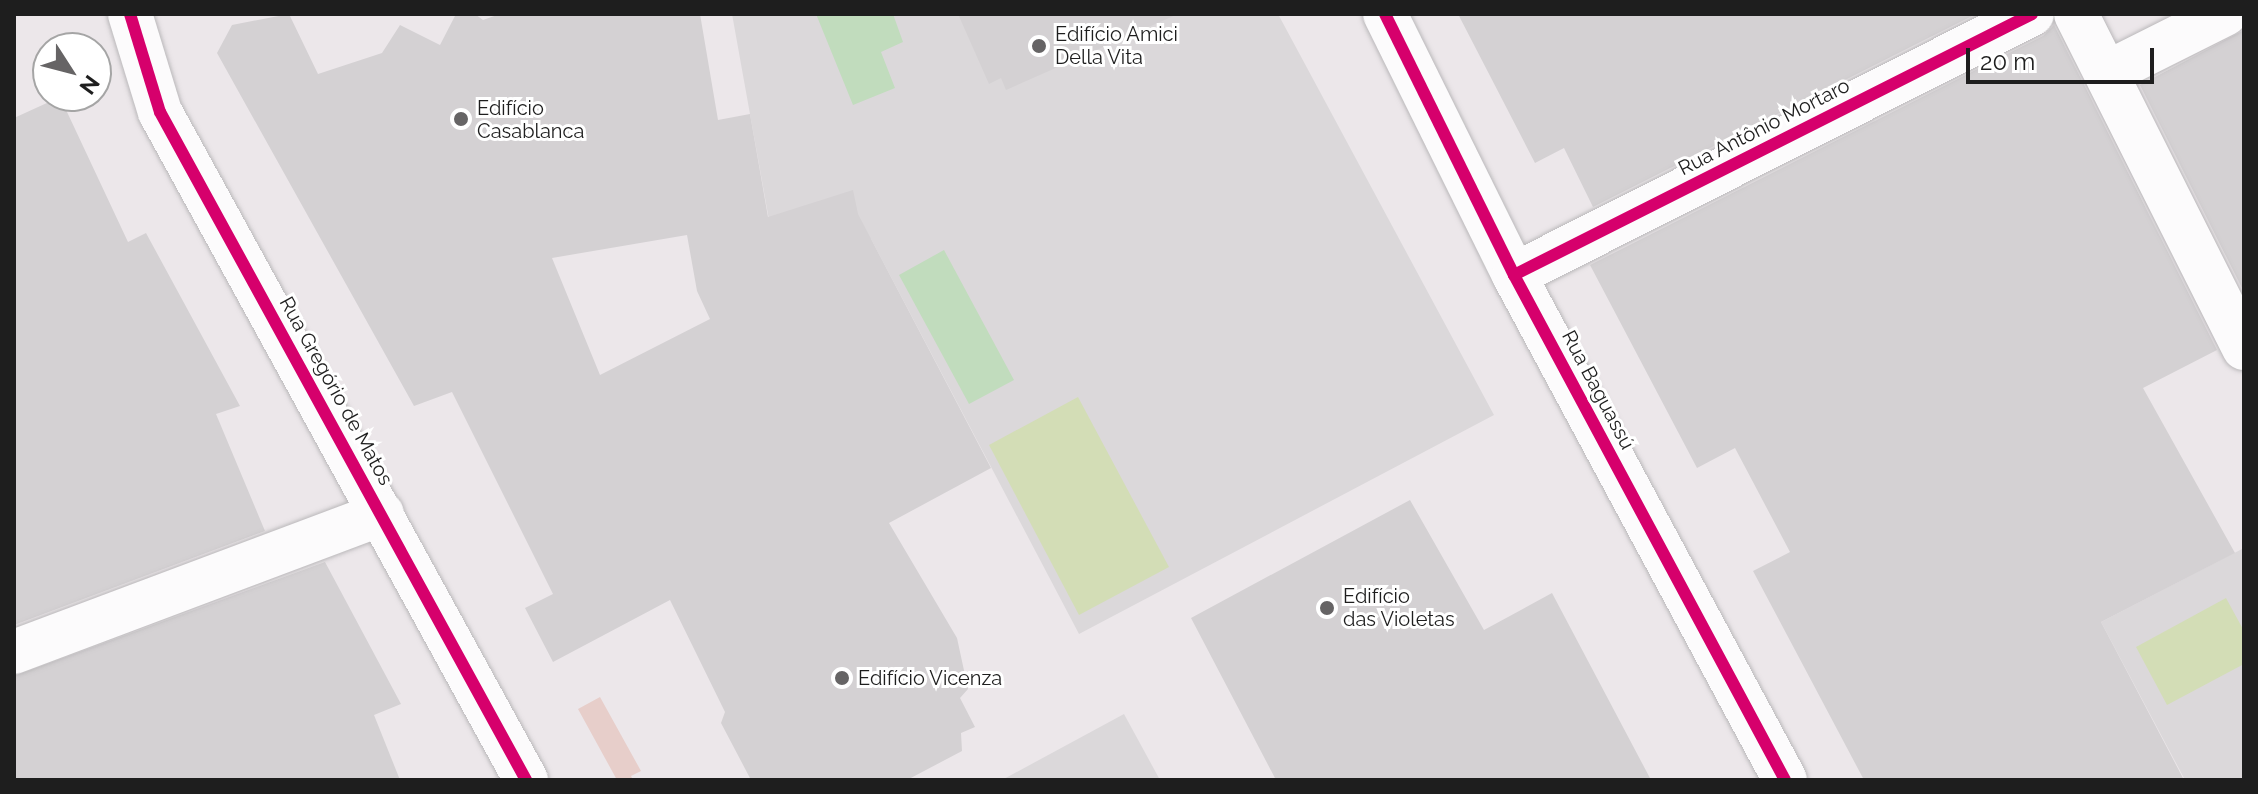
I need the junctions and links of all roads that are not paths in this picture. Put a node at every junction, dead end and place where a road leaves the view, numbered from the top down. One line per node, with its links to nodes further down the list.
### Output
1 (130, 14): 9 (street, Rua Gregório de Matos)
2 (1385, 14): 7 (street, Rua Baguassú)
3 (2032, 14): 7 (street, Rua Antônio Mortaro)
4 (2076, 14): 6 (street)
5 (2225, 14): 6 (street)
6 (2109, 72): 8 (street)
7 (1514, 275): 12 (street, Rua Baguassú)
8 (2244, 348)
9 (382, 514): 10 (street); 11 (street, Rua Gregório de Matos)
10 (14, 652)
11 (526, 780)
12 (1785, 780)

